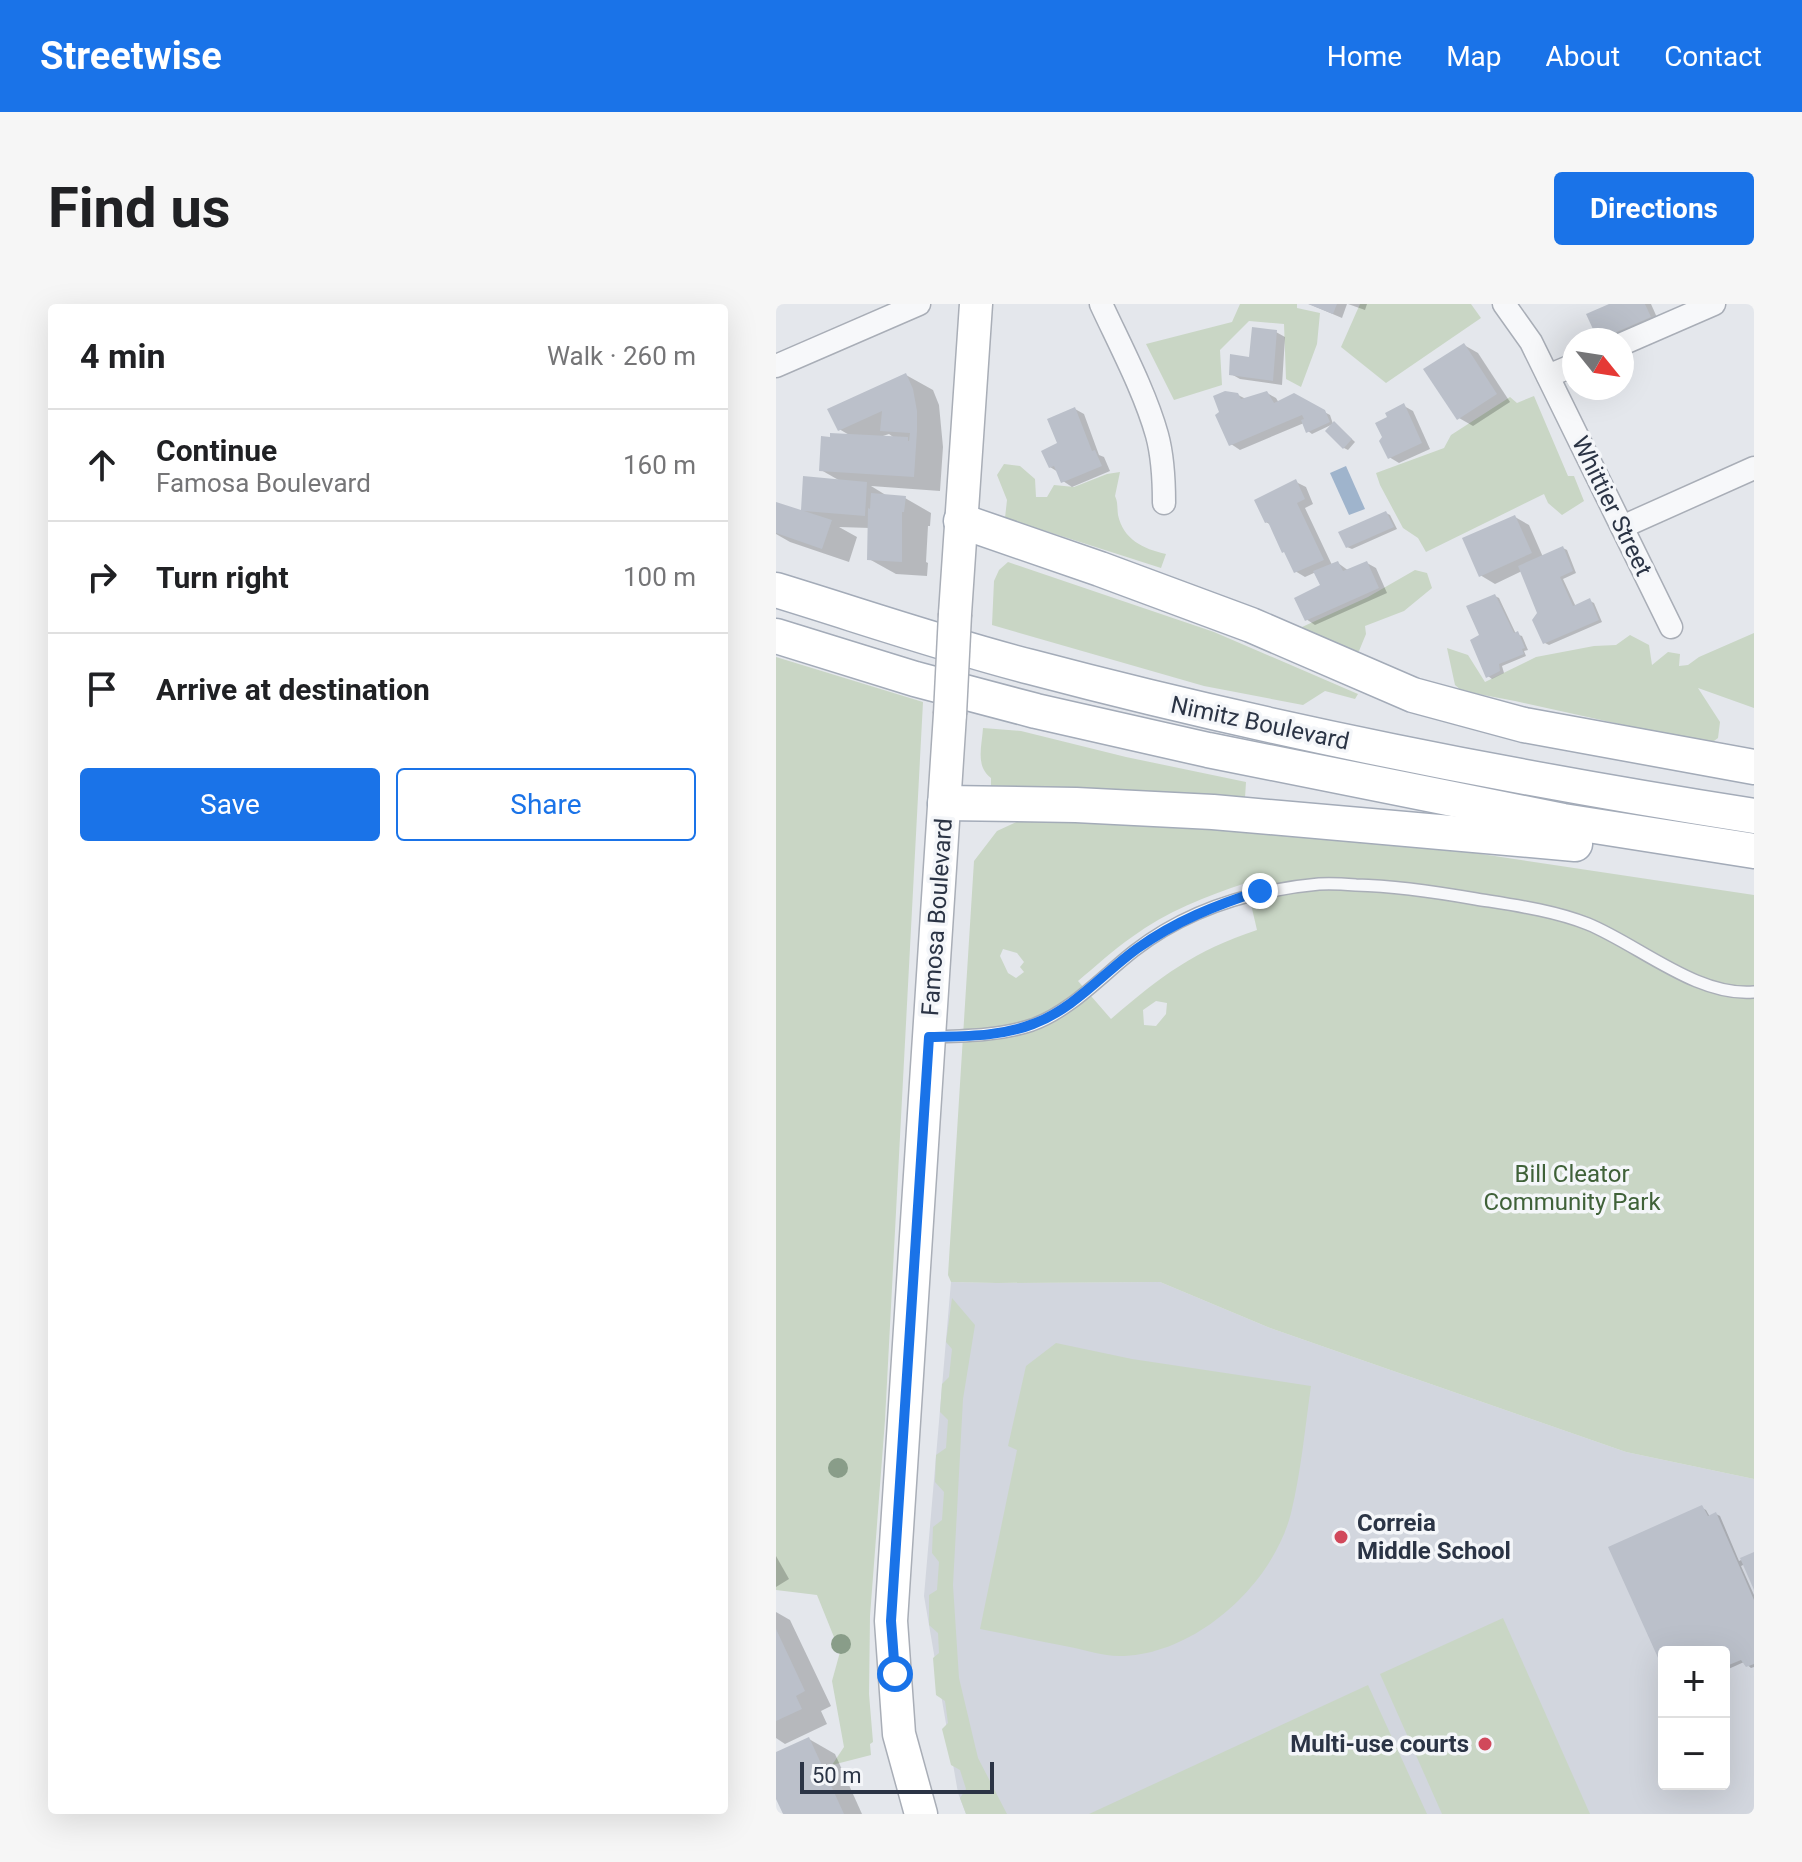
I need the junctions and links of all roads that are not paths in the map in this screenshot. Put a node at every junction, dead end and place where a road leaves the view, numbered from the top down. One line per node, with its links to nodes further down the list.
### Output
1 (919, 304): 7 (street)
2 (976, 304): 12 (street, Famosa Boulevard)
3 (1101, 304): 11 (street)
4 (1504, 304): 9 (street, Whittier Street)
5 (1714, 304): 6 (street)
6 (1634, 339)
7 (776, 366)
8 (1562, 370): 9 (street)
9 (1548, 376): 13 (street, Whittier Street)
10 (1754, 468): 13 (street)
11 (1164, 503)
12 (961, 521): 17 (main road); 18 (street, Famosa Boulevard, bridge)
13 (1622, 527): 15 (street, Whittier Street)
14 (776, 590): 19 (main road, Nimitz Boulevard)
15 (1671, 627)
16 (776, 636): 20 (main road, Nimitz Boulevard)
17 (1754, 767)
18 (945, 803): 20 (main road); 23 (street, Famosa Boulevard)
19 (1754, 816)
20 (1684, 840): 21 (main road, Nimitz Boulevard)
21 (1754, 851)
22 (1754, 992): 23 (lane)
23 (929, 1037): 24 (street, Famosa Boulevard)
24 (921, 1814)

